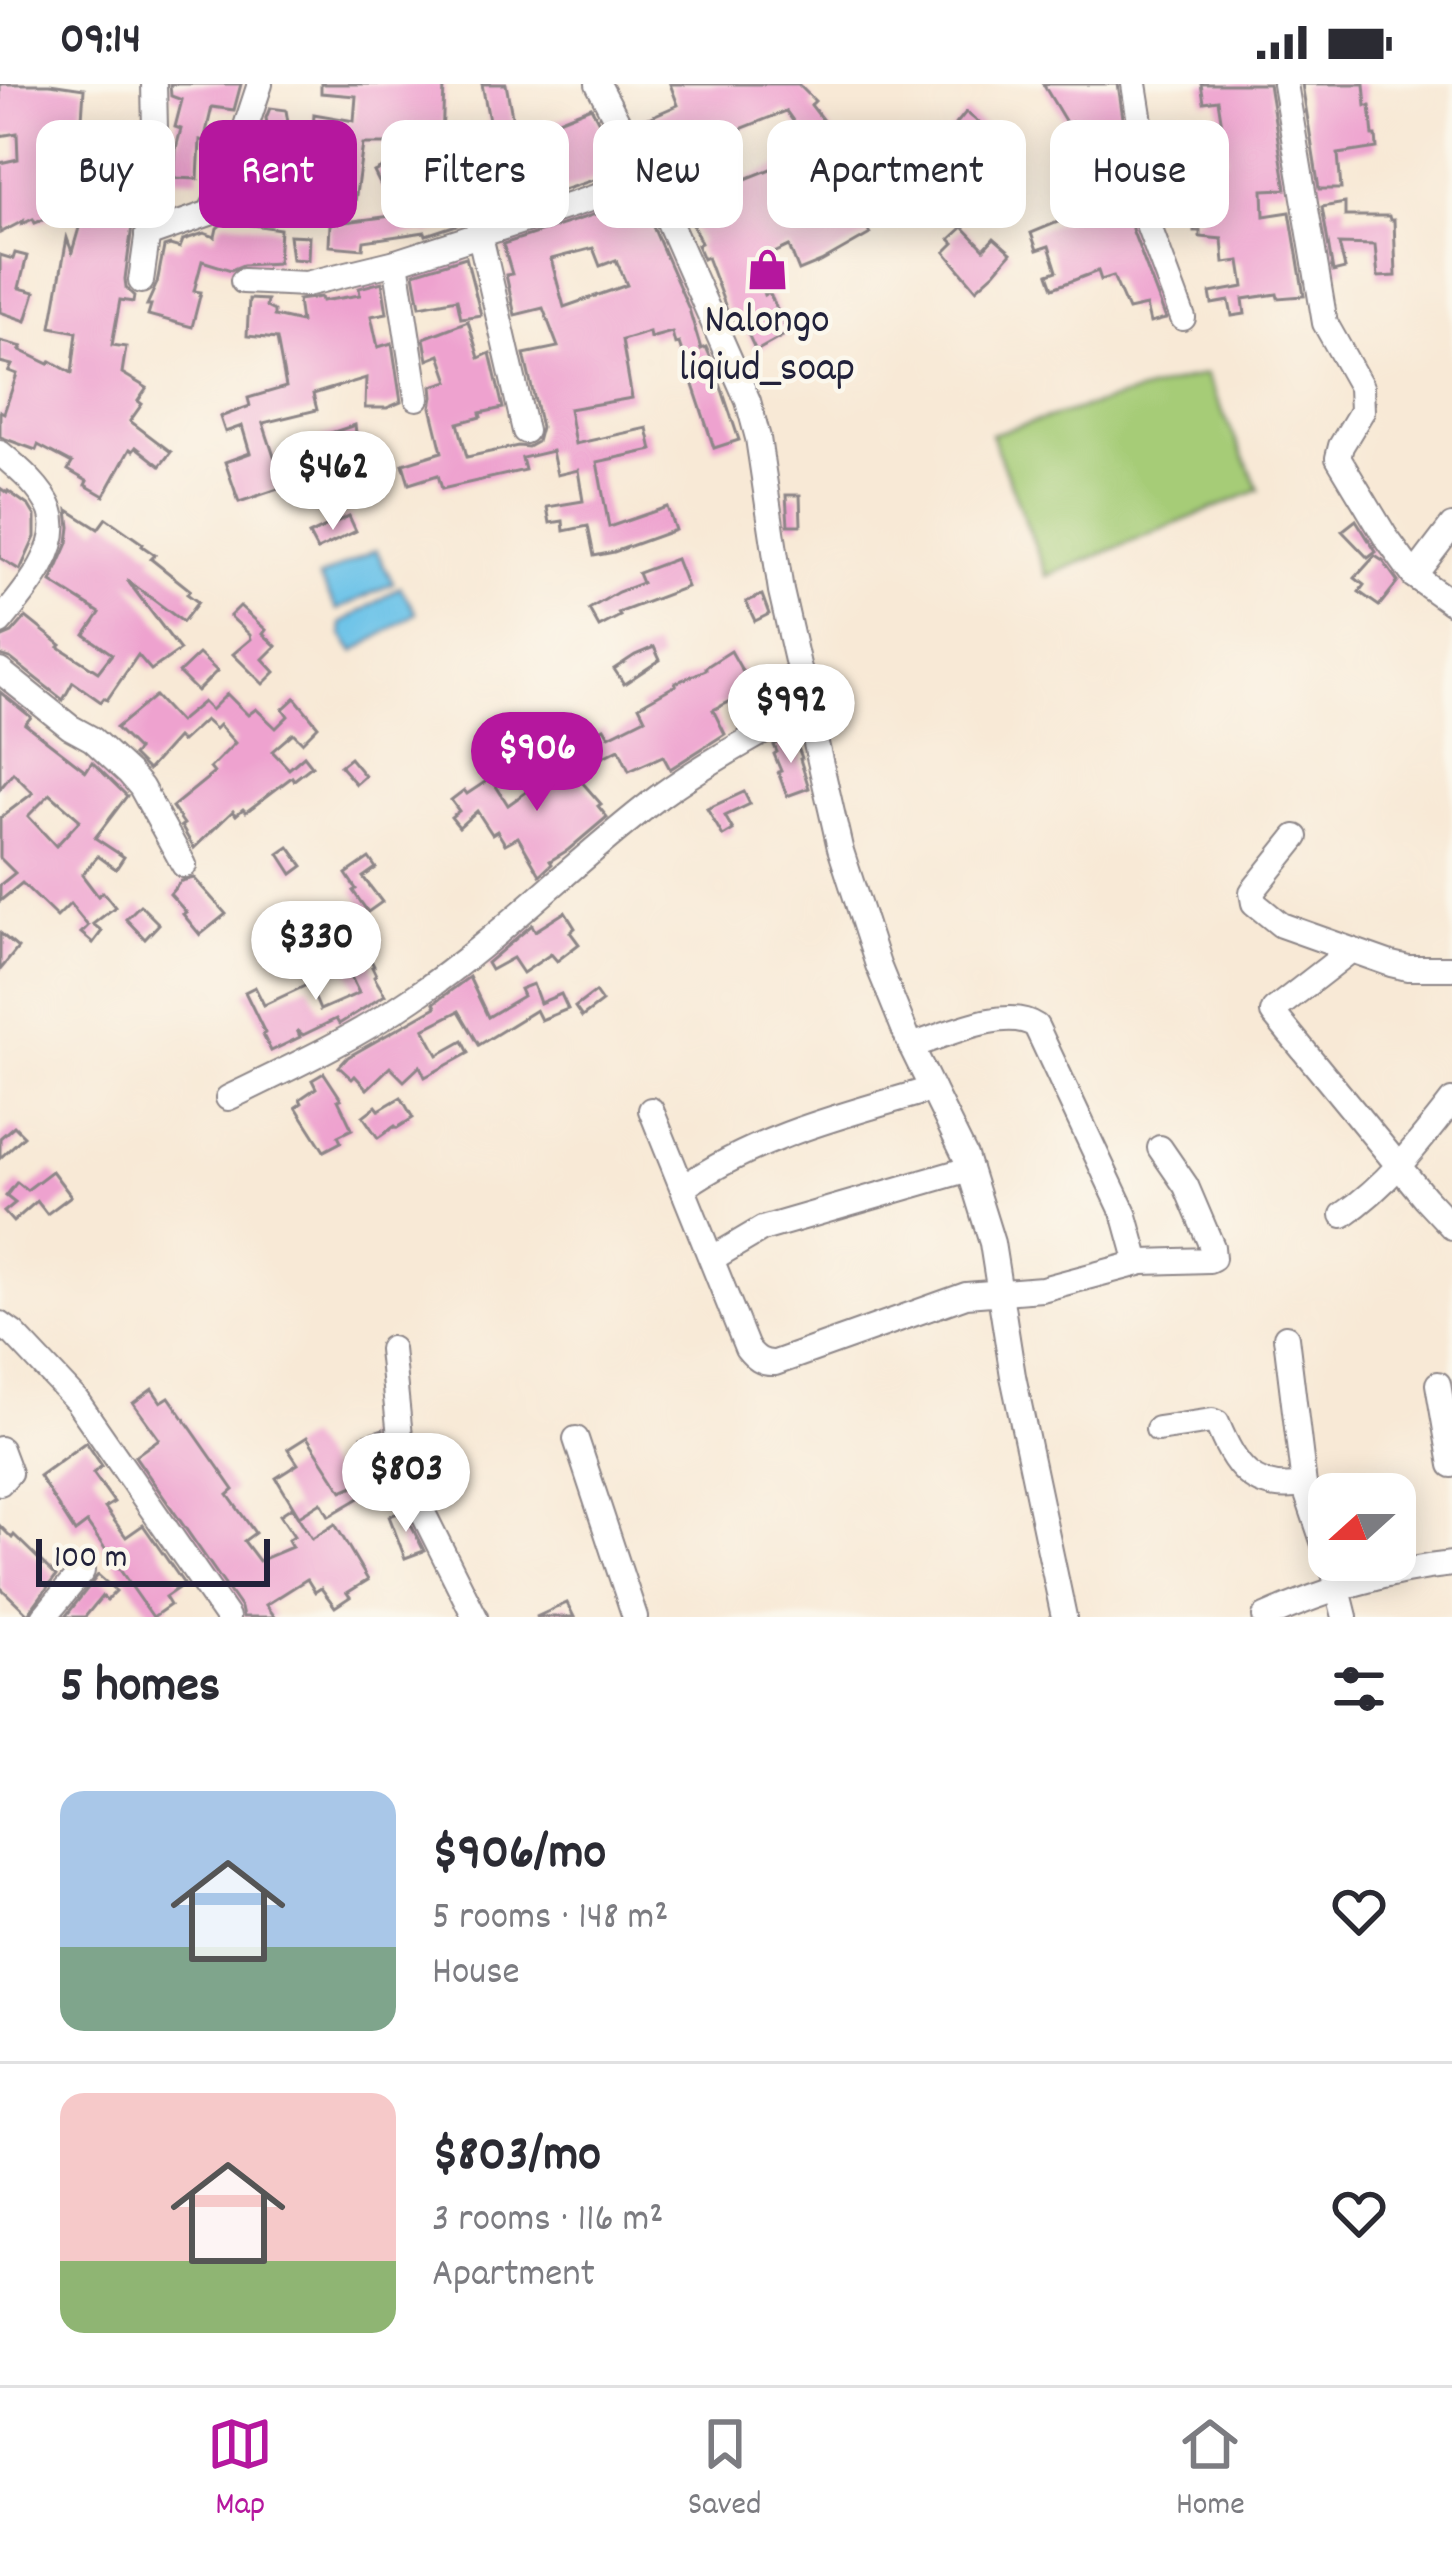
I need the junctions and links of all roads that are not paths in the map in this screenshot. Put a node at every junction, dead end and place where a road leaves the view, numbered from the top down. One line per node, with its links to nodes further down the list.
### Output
1 (154, 84): 9 (street)
2 (260, 84): 9 (street)
3 (598, 84): 6 (street)
4 (1133, 84): 14 (street)
5 (1286, 84): 19 (street)
6 (617, 120)
7 (593, 198): 10 (street)
8 (672, 228): 23 (street)
9 (147, 235): 12 (street)
10 (480, 236): 11 (street); 16 (street)
11 (396, 262): 13 (street); 15 (street)
12 (141, 280)
13 (243, 281)
14 (1183, 318)
15 (417, 398)
16 (525, 431)
17 (0, 453): 21 (street)
18 (1452, 526): 19 (street)
19 (1414, 576): 20 (street)
20 (1452, 603)
21 (0, 622)
22 (0, 671): 25 (street)
23 (808, 706): 28 (street); 30 (street)
24 (1296, 837): 26 (street)
25 (184, 865)
26 (1350, 951): 27 (street); 34 (street)
27 (1452, 968)
28 (911, 1046): 29 (street); 40 (street)
29 (932, 1089): 35 (street); 36 (street)
30 (228, 1098)
31 (1452, 1101): 34 (street)
32 (652, 1110): 36 (street)
33 (1160, 1148): 40 (street)
34 (1399, 1167): 37 (street); 38 (street)
35 (969, 1169): 39 (street); 41 (street)
36 (684, 1187): 39 (street)
37 (1343, 1215)
38 (1452, 1227)
39 (712, 1258): 41 (street)
40 (1138, 1263): 41 (street)
41 (999, 1292): 61 (street)
42 (0, 1324): 58 (street)
43 (1286, 1337): 51 (street)
44 (391, 1349): 59 (street)
45 (1438, 1384): 49 (street)
46 (1158, 1429): 51 (street)
47 (576, 1439): 60 (street)
48 (0, 1449): 50 (street)
49 (1452, 1465)
50 (0, 1483)
51 (1304, 1485): 52 (street)
52 (1308, 1497)
53 (1452, 1564): 56 (street)
54 (82, 1571): 57 (street)
55 (1337, 1581): 56 (street)
56 (1339, 1586): 62 (street); 63 (street)
57 (44, 1617)
58 (227, 1617)
59 (476, 1617)
60 (635, 1617)
61 (1064, 1617)
62 (1265, 1617)
63 (1345, 1617)

